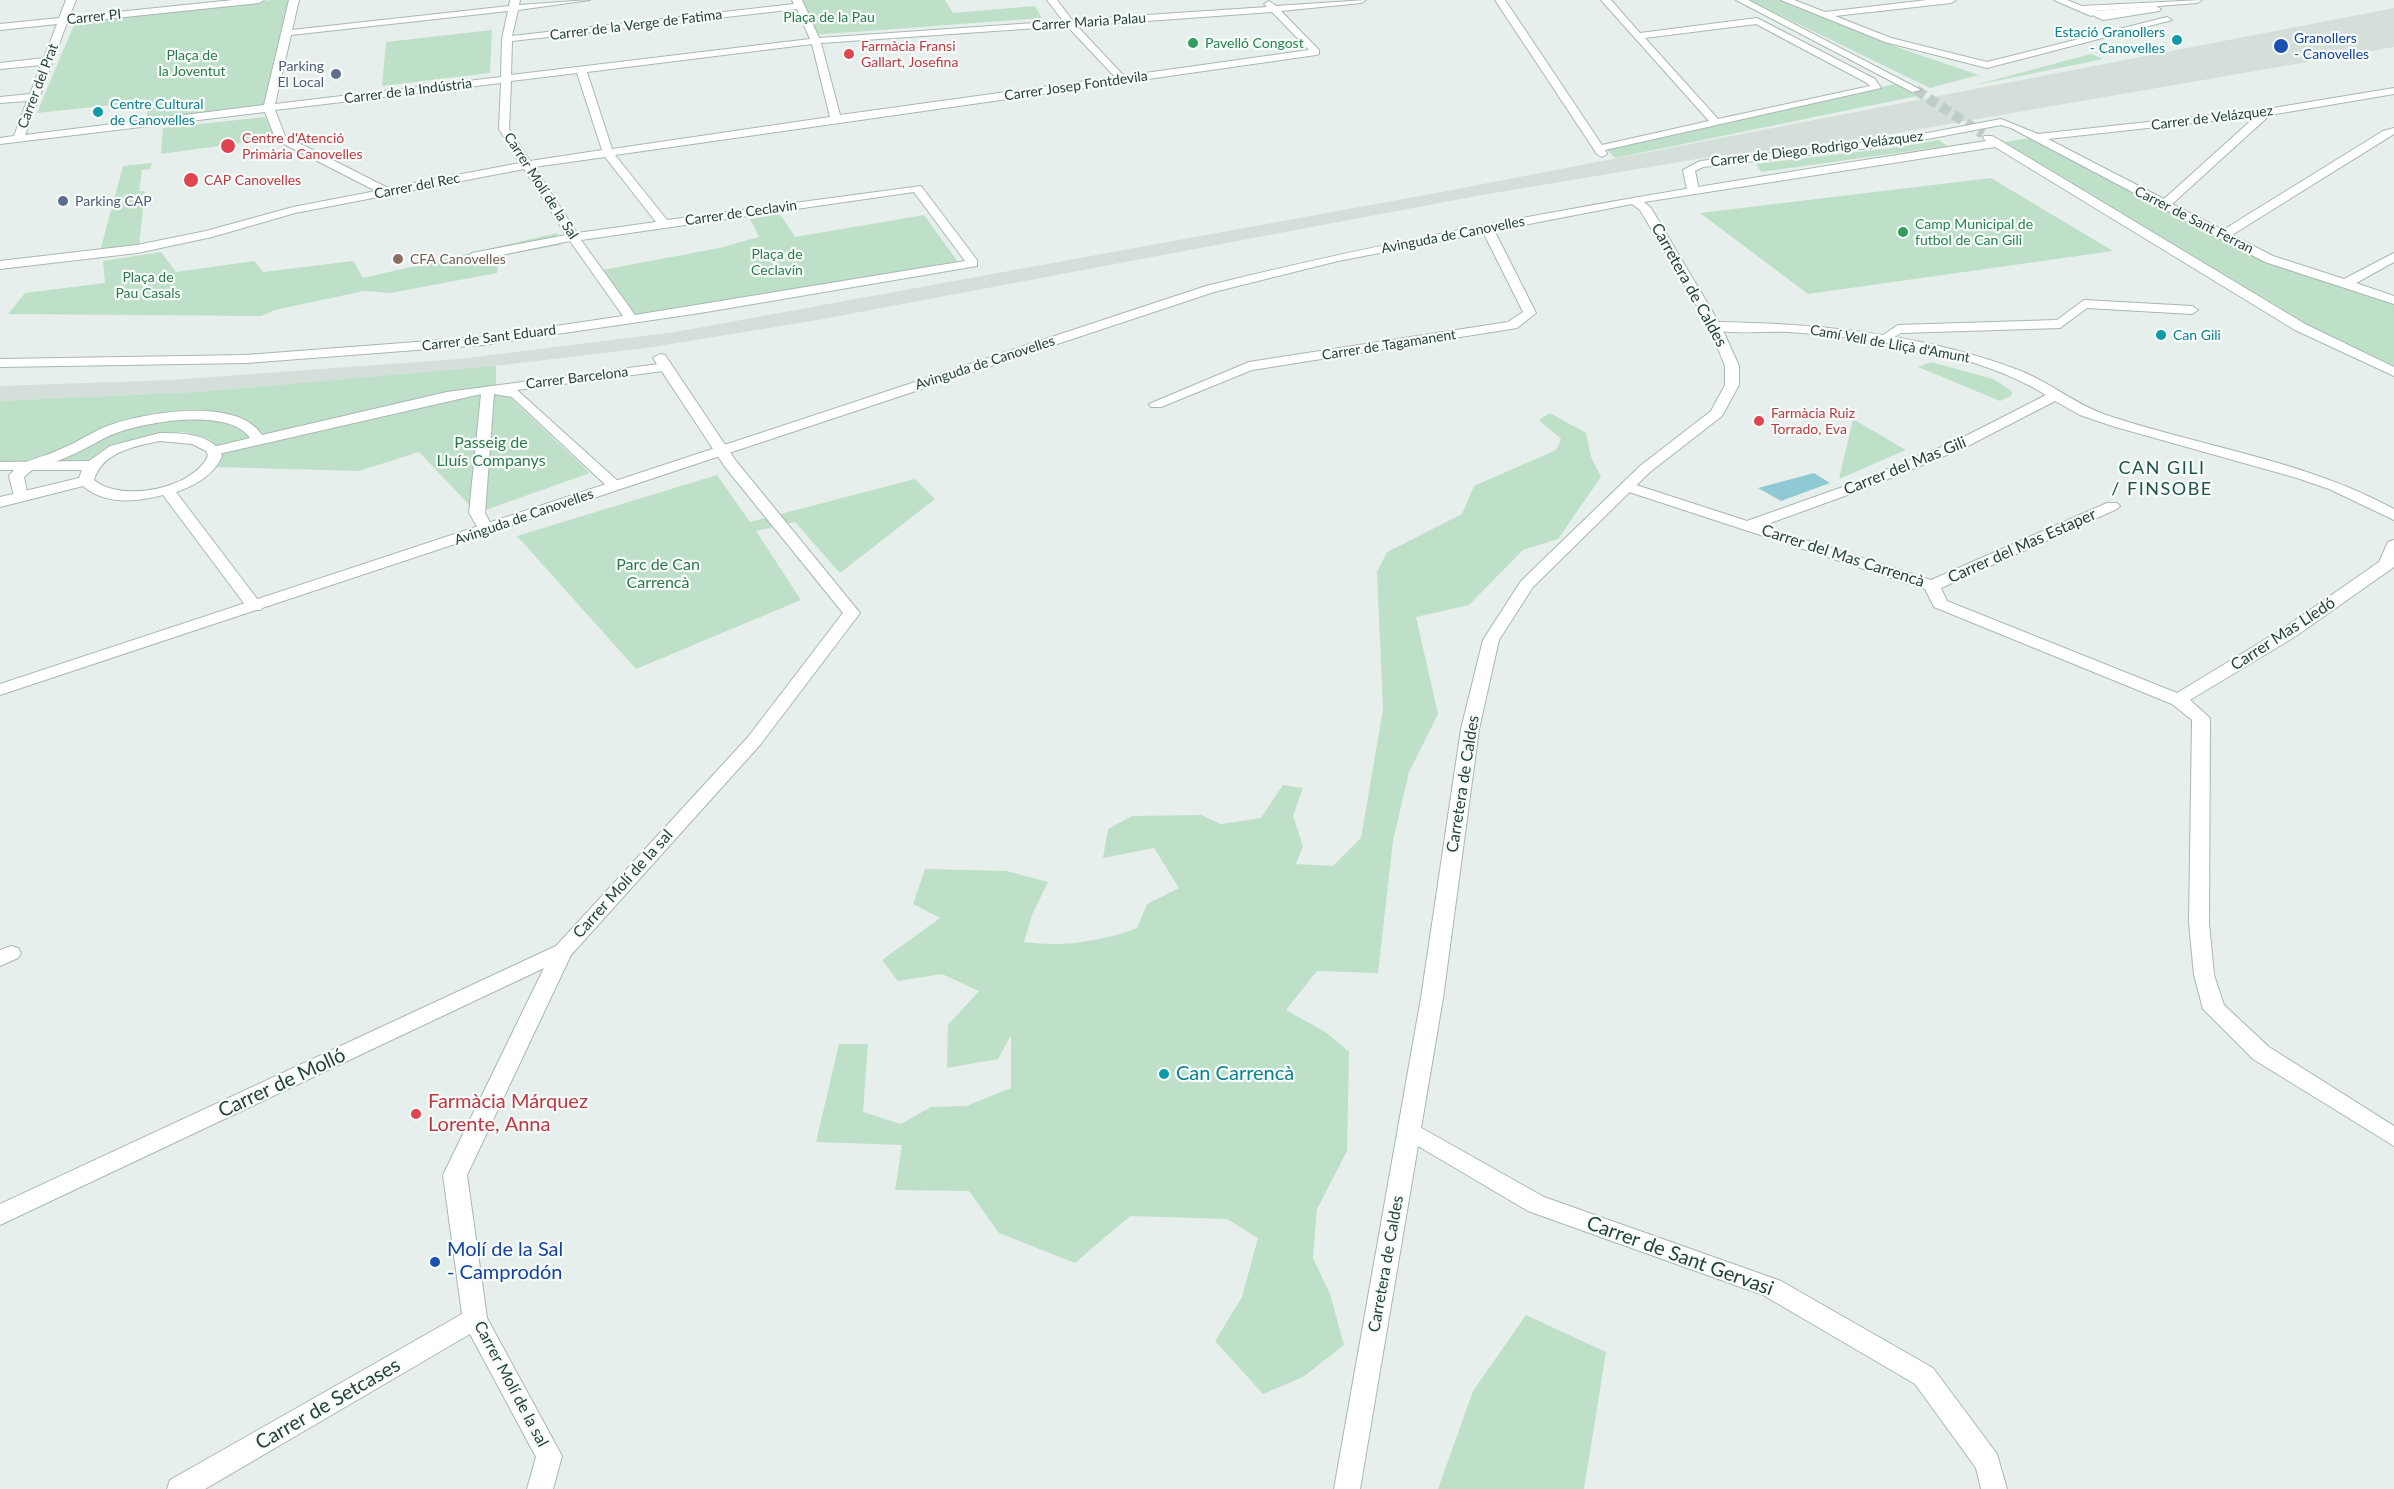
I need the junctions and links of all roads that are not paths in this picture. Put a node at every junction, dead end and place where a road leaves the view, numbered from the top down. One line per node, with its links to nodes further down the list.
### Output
1 (71, 0): 22 (street, Carrer del Prat)
2 (259, 0): 22 (street, Carrer PI)
3 (294, 0): 27 (street)
4 (585, 0): 16 (street)
5 (1052, 0): 24 (street)
6 (1264, 0): 17 (street)
7 (1361, 0): 17 (street, Carrer Maria Palau)
8 (1500, 0): 43 (street)
9 (1605, 0): 28 (street)
10 (1741, 0): 36 (street)
11 (1786, 0): 19 (street)
12 (1951, 0): 19 (street)
13 (2060, 0): 18 (street)
14 (2197, 0): 18 (street)
15 (799, 3): 29 (street, Carrer de la Verge de Fatima); 30 (street)
16 (515, 4): 27 (street); 29 (street, Carrer Molí de la Sal)
17 (1274, 9): 24 (street, Carrer Maria Palau); 35 (street, Carrer Josep Fontdevila)
18 (2082, 9): 21 (street)
19 (1823, 14): 25 (street)
20 (2118, 15): 21 (street); 21 (street); 25 (street)
21 (2099, 16)
22 (63, 20): 26 (street, Carrer PI); 31 (street, Carrer del Prat)
23 (2167, 20): 25 (street)
24 (1070, 24): 30 (street, Carrer Maria Palau); 35 (street)
25 (2146, 25)
26 (0, 27)
27 (286, 33): 40 (street)
28 (1638, 36): 43 (street); 43 (street)
29 (507, 39): 34 (street, Carrer Molí de la Sal)
30 (816, 41): 33 (street, Carrer de la Indústria); 42 (street)
31 (48, 61): 32 (street); 38 (street, Carrer del Prat)
32 (0, 66)
33 (581, 70): 34 (street, Carrer de la Indústria); 51 (street)
34 (506, 78): 40 (street, Carrer de la Indústria); 52 (street, Carrer Molí de la Sal)
35 (1122, 79): 42 (street, Carrer Josep Fontdevila)
36 (1916, 90)
37 (2390, 92): 41 (street, Carrer de Velázquez)
38 (34, 97): 39 (street); 48 (street, Carrer del Prat)
39 (0, 100)
40 (269, 108): 48 (street, Carrer de la Indústria); 54 (street)
41 (2267, 112): 47 (street, Carrer de Velázquez); 56 (street)
42 (836, 119): 51 (street, Carrer del Rec)
43 (1715, 122)
44 (2001, 122): 47 (street, Carrer de Sant Ferran); 53 (street, Carrer de Diego Rodrigo Velázquez)
45 (2394, 132): 59 (street)
46 (1983, 134): 50 (street)
47 (2037, 137): 56 (street, Carrer de Sant Ferran)
48 (18, 139): 49 (street, Carrer de la Indústria)
49 (0, 141)
50 (1997, 144): 53 (street, Avinguda de Canovelles); 74 (street)
51 (608, 153): 52 (street, Carrer del Rec); 57 (street)
52 (526, 165): 54 (street, Carrer del Rec); 60 (street, Carrer Molí de la Sal)
53 (1693, 190): 55 (street, Avinguda de Canovelles)
54 (387, 192): 64 (street, Carrer del Rec)
55 (1634, 200): 58 (street, Avinguda de Canovelles); 70 (street, Carretera de Caldes)
56 (2164, 205): 59 (street, Carrer de Sant Ferran)
57 (664, 224): 60 (street, Carrer de Ceclavin); 63 (street, Carrer de Ceclavin)
58 (1487, 228): 77 (street, Carrer de Tagamanent); 79 (street, Avinguda de Canovelles)
59 (2223, 235): 65 (street, Carrer de Sant Ferran)
60 (574, 237): 61 (street, Carrer de Ceclavin); 69 (street, Carrer Molí de la Sal)
61 (472, 257)
62 (2394, 258): 65 (street)
63 (973, 263): 69 (street, Carrer de Sant Eduard)
64 (0, 265)
65 (2345, 284): 66 (street); 67 (street, Carrer de Sant Ferran)
66 (2394, 288)
67 (2394, 300)
68 (2192, 309): 71 (street)
69 (632, 319): 72 (street, Carrer de Sant Eduard)
70 (1715, 326): 71 (street, Camí Vell de Lliçà d'Amunt); 86 (street, Carretera de Caldes)
71 (1881, 341): 76 (street, Camí Vell de Lliçà d'Amunt)
72 (0, 363)
73 (663, 363): 75 (street, Carrer Barcelona); 79 (street, Carrer Molí de la sal)
74 (2394, 372)
75 (488, 390): 78 (street, Carrer Barcelona); 85 (street); 95 (street)
76 (2055, 396): 89 (street, Camí Vell de Lliçà d'Amunt); 93 (street, Carrer del Mas Gili)
77 (1156, 404)
78 (258, 440): 80 (street, Carrer Barcelona); 83 (street)
79 (723, 450): 85 (street, Avinguda de Canovelles); 102 (street, Carrer Molí de la sal)
80 (214, 451): 81 (street); 87 (street)
81 (92, 465): 83 (street); 84 (street)
82 (0, 466): 83 (street)
83 (26, 466): 88 (street)
84 (86, 481): 87 (street); 88 (street)
85 (615, 486): 95 (street, Avinguda de Canovelles)
86 (1628, 487): 93 (street, Carrer del Mas Carrencà); 103 (street, Carretera de Caldes)
87 (167, 489): 99 (street)
88 (20, 497): 90 (street)
89 (2371, 501): 92 (street, Camí Vell de Lliçà d'Amunt); 94 (street)
90 (0, 502)
91 (2112, 506): 98 (street, Carrer del Mas Estaper)
92 (2394, 515)
93 (1750, 525): 98 (street, Carrer del Mas Carrencà)
94 (2394, 528)
95 (486, 530): 99 (street, Avinguda de Canovelles)
96 (2394, 545): 97 (street, Carrer Mas Lledó)
97 (2390, 563): 101 (street, Carrer Mas Lledó)
98 (1932, 586): 101 (street, Carrer del Mas Carrencà)
99 (255, 608): 100 (street, Avinguda de Canovelles)
100 (0, 690)
101 (2178, 700): 104 (street, Carrer del Mas Carrencà)
102 (563, 951): 105 (street, Carrer de Molló); 106 (street, Carrer Molí de la sal)
103 (1409, 1130): 109 (street, Carretera de Caldes); 110 (street, Carrer de Sant Gervasi)
104 (2394, 1137)
105 (0, 1215)
106 (475, 1319): 107 (street, Carrer de Setcases); 108 (street, Carrer Molí de la sal)
107 (180, 1489)
108 (540, 1489)
109 (1347, 1489)
110 (1994, 1489)

